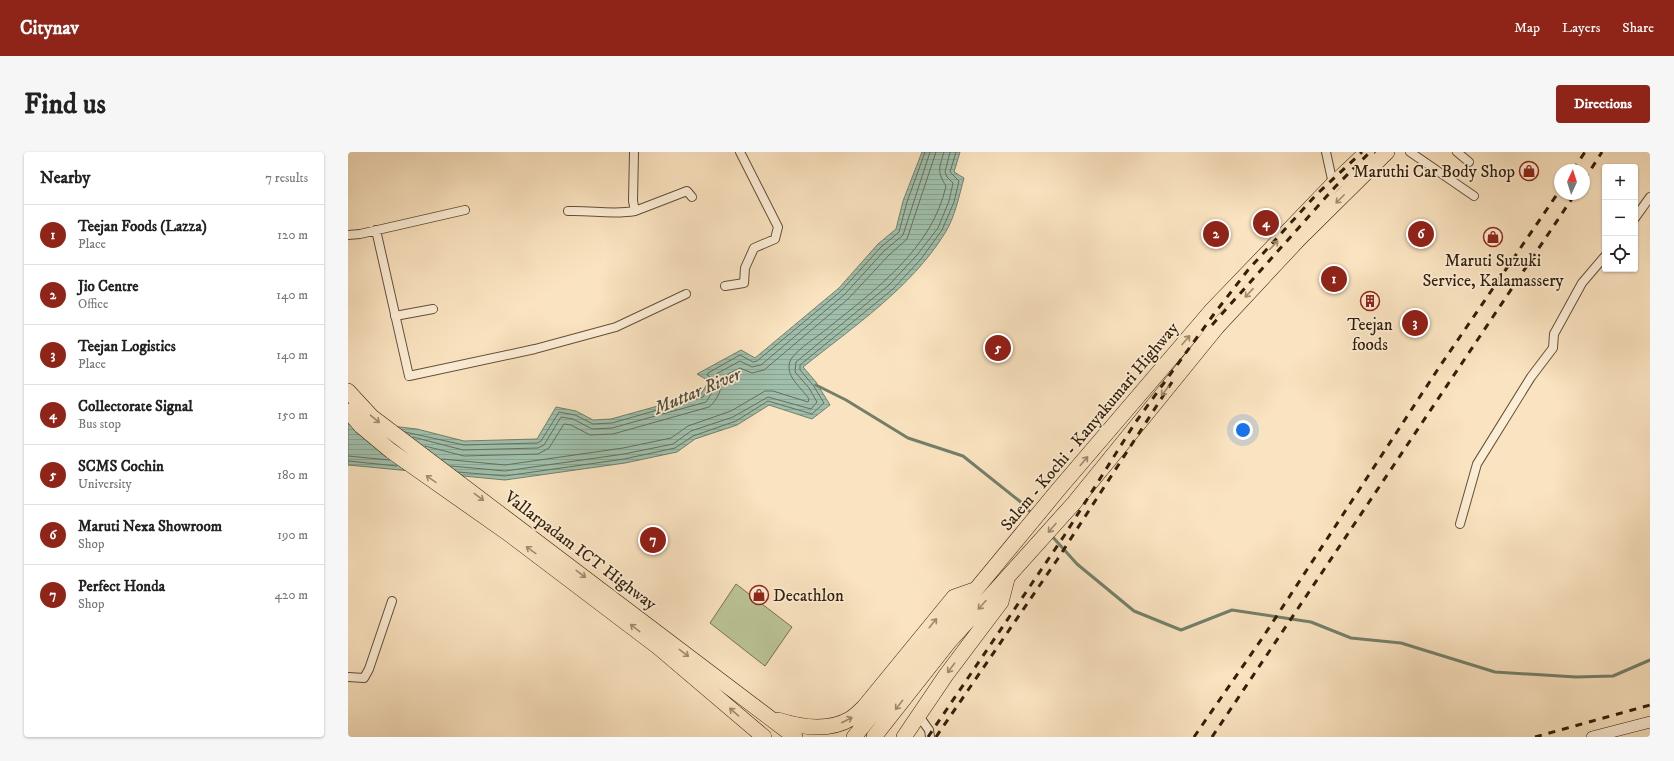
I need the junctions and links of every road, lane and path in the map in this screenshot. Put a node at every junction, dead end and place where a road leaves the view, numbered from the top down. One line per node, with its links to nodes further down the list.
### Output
1 (634, 152): 14 (street)
2 (740, 152): 20 (street)
3 (1326, 152): 9 (street)
4 (1366, 152): 9 (highway, Salem - Kochi - Kanyakumari Highway)
5 (1387, 152): 28 (highway, Salem - Kochi - Kanyakumari Highway, one-way to 28)
6 (1410, 152): 10 (street)
7 (1457, 152): 8 (street)
8 (1469, 162)
9 (1333, 184): 29 (highway, Salem - Kochi - Kanyakumari Highway, one-way to 9)
10 (1474, 196)
11 (692, 197): 14 (street)
12 (1650, 197): 16 (street)
13 (465, 210): 17 (street)
14 (635, 210): 15 (street)
15 (568, 211)
16 (1638, 214)
17 (376, 230): 18 (street); 23 (street)
18 (348, 235)
19 (1602, 260): 26 (street)
20 (725, 286)
21 (686, 294): 23 (street)
22 (433, 309): 23 (street)
23 (395, 316)
24 (348, 391): 27 (highway, Vallarpadam ICT Highway, one-way to 27)
25 (348, 411): 27 (highway, Vallarpadam ICT Highway, one-way to 25)
26 (1460, 524)
27 (513, 529): 33 (highway, Vallarpadam ICT Highway, one-way to 33); 35 (highway, Vallarpadam ICT Highway, one-way to 27)
28 (1008, 576): 32 (highway, one-way to 32); 38 (highway, Salem - Kochi - Kanyakumari Highway, one-way to 38)
29 (974, 590): 33 (highway, one-way to 29); 37 (highway, Salem - Kochi - Kanyakumari Highway)
30 (392, 601): 31 (street)
31 (348, 677)
32 (918, 716): 39 (highway); 40 (street)
33 (769, 717): 36 (highway, Vallarpadam ICT Highway)
34 (1650, 722): 41 (street)
35 (761, 735)
36 (795, 737)
37 (854, 737)
38 (874, 737)
39 (904, 737)
40 (930, 737)
41 (1592, 737)

